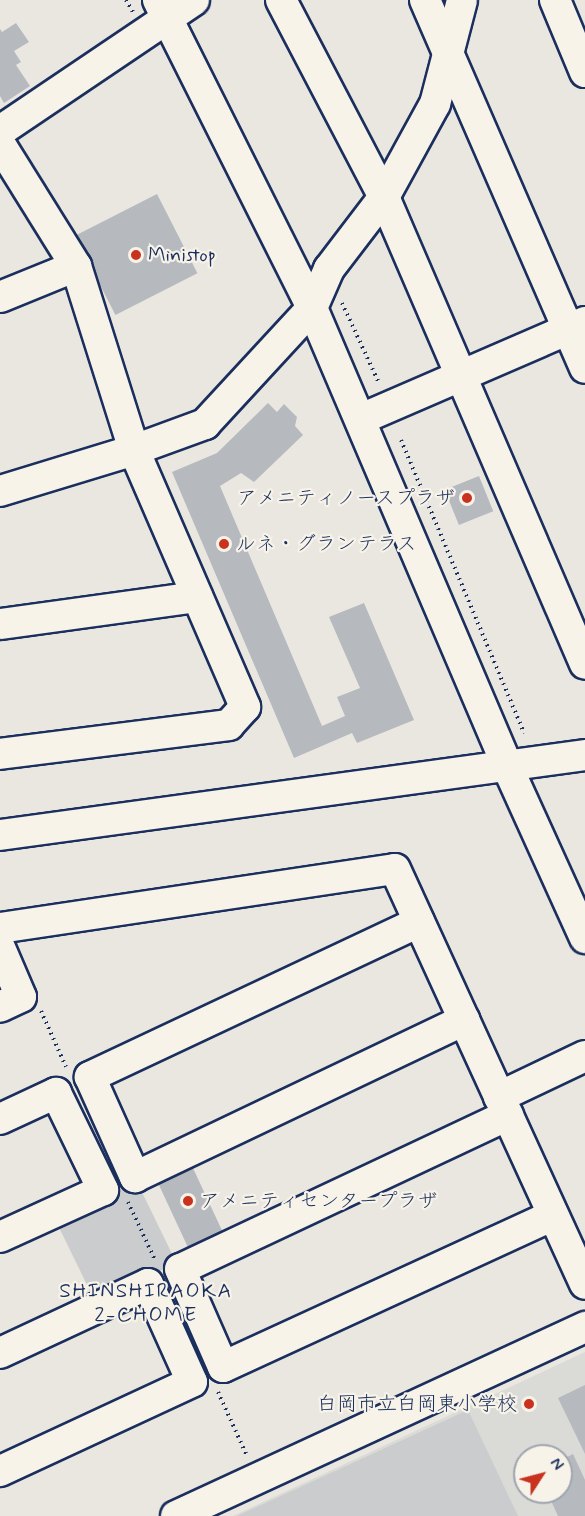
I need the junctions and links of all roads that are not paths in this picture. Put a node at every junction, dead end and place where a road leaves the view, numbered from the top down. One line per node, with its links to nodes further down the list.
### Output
1 (194, 0): 6 (street)
2 (281, 0): 11 (street)
3 (425, 0): 7 (street)
4 (462, 0): 7 (street)
5 (555, 0): 8 (street)
6 (153, 10): 9 (street); 14 (street)
7 (448, 46): 11 (street); 15 (street)
8 (585, 72)
9 (0, 131)
10 (0, 144): 12 (street)
11 (384, 197): 14 (street); 17 (street)
12 (76, 266): 13 (street); 19 (street)
13 (0, 297)
14 (312, 308): 18 (street); 19 (street)
15 (576, 325): 16 (street); 17 (street)
16 (585, 368)
17 (460, 374): 18 (street); 23 (street)
18 (361, 419): 26 (street)
19 (134, 450): 20 (street); 21 (street)
20 (0, 491)
21 (197, 597): 22 (street); 24 (street)
22 (0, 624)
23 (585, 664)
24 (0, 754)
25 (585, 755): 26 (street)
26 (507, 766): 27 (street); 30 (street)
27 (0, 835)
28 (419, 922): 29 (street); 33 (street); 33 (street)
29 (0, 928)
30 (585, 938)
31 (0, 948): 32 (street)
32 (0, 1007)
33 (464, 1020): 35 (street)
34 (585, 1056): 35 (street)
35 (503, 1106): 37 (street); 37 (street)
36 (0, 1119): 38 (street)
37 (553, 1215): 39 (street)
38 (0, 1237)
39 (585, 1284)
40 (585, 1328): 43 (street)
41 (0, 1353): 42 (street)
42 (0, 1471)
43 (176, 1516)

